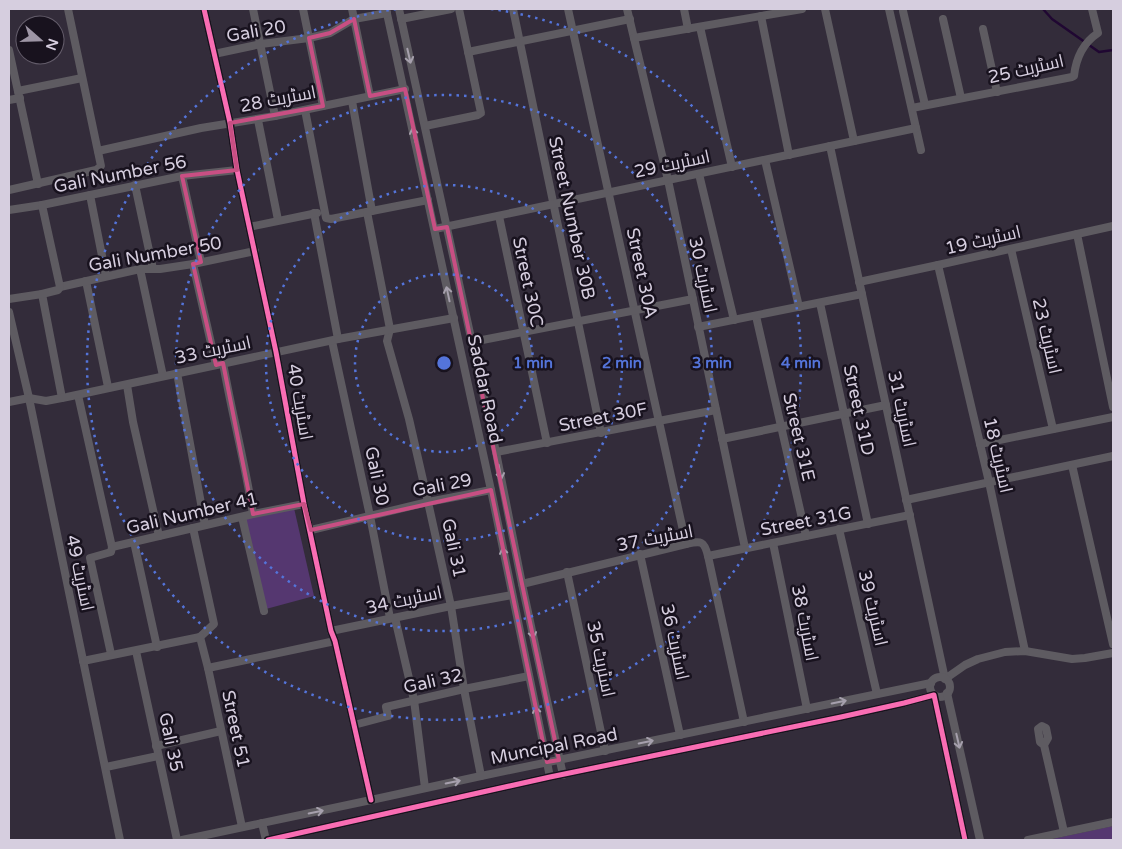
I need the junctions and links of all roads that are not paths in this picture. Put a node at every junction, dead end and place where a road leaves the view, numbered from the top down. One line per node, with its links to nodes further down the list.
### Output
1 (68, 9): 35 (street)
2 (204, 9): 34 (street, اسٹریٹ 40)
3 (253, 9): 31 (street)
4 (303, 9): 28 (street)
5 (352, 9): 20 (street)
6 (399, 9): 21 (street, Saddar Road)
7 (451, 9): 21 (street)
8 (459, 9): 33 (street)
9 (513, 9): 30 (street, Street Number 30B)
10 (568, 9): 27 (street, Street 30A)
11 (627, 9): 22 (street, اسٹریٹ 30)
12 (684, 9): 25 (street)
13 (802, 9): 19 (street)
14 (825, 9): 52 (street)
15 (889, 9): 45 (street)
16 (1092, 9): 37 (street, اسٹریٹ 25)
17 (387, 11): 20 (street, Gali 20); 36 (street, Saddar Road)
18 (903, 11): 43 (street)
19 (761, 16): 24 (street); 56 (street)
20 (354, 19): 28 (street, Gali 20); 39 (street)
21 (401, 19): 50 (street, Saddar Road, one-way to 50)
22 (630, 19): 27 (street); 29 (street, اسٹریٹ 30)
23 (943, 19): 40 (street)
24 (700, 27): 25 (street); 58 (street)
25 (688, 29): 29 (street)
26 (983, 29): 37 (street)
27 (573, 30): 30 (street); 66 (street, Street 30A)
28 (309, 38): 31 (street, Gali 20); 44 (street)
29 (634, 38): 62 (street, اسٹریٹ 30)
30 (520, 41): 33 (street); 69 (street, Street Number 30B)
31 (261, 44): 34 (street, Gali 20); 47 (street)
32 (9, 50): 38 (street)
33 (468, 52): 50 (street)
34 (214, 54): 49 (street, اسٹریٹ 40)
35 (82, 78): 38 (street); 55 (street)
36 (405, 89): 39 (street, اسٹریٹ 28); 68 (street, Saddar Road, one-way to 36)
37 (997, 92): 40 (street, اسٹریٹ 25)
38 (19, 94): 41 (street); 63 (street)
39 (370, 96): 42 (street, اسٹریٹ 28)
40 (961, 98): 43 (street, اسٹریٹ 25)
41 (9, 100)
42 (352, 101): 44 (street, اسٹریٹ 28); 72 (street, Gali 31)
43 (925, 105): 45 (street, اسٹریٹ 25)
44 (323, 106): 46 (street, اسٹریٹ 28)
45 (912, 108): 51 (street)
46 (305, 110): 47 (street, اسٹریٹ 28); 74 (street)
47 (275, 116): 48 (street, اسٹریٹ 28)
48 (258, 120): 49 (street, اسٹریٹ 28); 76 (street)
49 (230, 123): 55 (street, اسٹریٹ 28); 59 (street, اسٹریٹ 40)
50 (425, 126): 79 (street, Saddar Road)
51 (916, 128): 52 (street, اسٹریٹ 29); 54 (street)
52 (854, 141): 53 (street, اسٹریٹ 29)
53 (830, 146): 56 (street, اسٹریٹ 29); 90 (street, اسٹریٹ 31)
54 (921, 150)
55 (98, 151): 63 (street)
56 (789, 155): 57 (street, اسٹریٹ 29)
57 (765, 160): 58 (street, اسٹریٹ 29); 97 (street)
58 (732, 167): 60 (street, اسٹریٹ 29)
59 (237, 170): 61 (street, Gali Number 56); 78 (street, اسٹریٹ 40)
60 (699, 174): 62 (street, اسٹریٹ 29); 102 (street)
61 (182, 176): 64 (street, Gali Number 56); 84 (street)
62 (668, 180): 66 (street, اسٹریٹ 29); 95 (street, اسٹریٹ 30)
63 (38, 184): 65 (street)
64 (135, 185): 67 (street, Gali Number 56); 87 (street)
65 (9, 190)
66 (609, 193): 69 (street, اسٹریٹ 29); 98 (street, Street 30A)
67 (90, 195): 70 (street, Gali Number 56); 88 (street)
68 (428, 200): 72 (street); 80 (street, Saddar Road)
69 (554, 204): 75 (street, اسٹریٹ 29); 103 (street, Street Number 30B)
70 (42, 205): 71 (street, Gali Number 56); 91 (street)
71 (9, 210)
72 (370, 211): 74 (street); 105 (street, Gali 31)
73 (314, 213): 74 (street); 76 (street); 107 (street, Gali 30)
74 (325, 215)
75 (499, 216): 79 (street, اسٹریٹ 29); 106 (street, Street 30C)
76 (278, 220): 78 (street)
77 (1113, 226): 81 (street, اسٹریٹ 19)
78 (250, 227): 83 (street, اسٹریٹ 40)
79 (447, 227): 80 (street, اسٹریٹ 29); 108 (street, Saddar Road)
80 (435, 229): 101 (street, Saddar Road, one-way to 80)
81 (1077, 234): 82 (street, اسٹریٹ 19); 120 (street)
82 (1011, 249): 85 (street, اسٹریٹ 19); 126 (street, اسٹریٹ 23)
83 (255, 251): 84 (street, Gali Number 50); 109 (street, اسٹریٹ 40)
84 (197, 263): 87 (street, Gali Number 50); 110 (street)
85 (938, 265): 90 (street, اسٹریٹ 19); 130 (street, اسٹریٹ 18)
86 (140, 269): 87 (street, Gali Number 50); 88 (street, Gali Number 50); 112 (street)
87 (153, 269)
88 (106, 276): 89 (street, Gali Number 50)
89 (86, 280): 91 (street, Gali Number 50); 114 (street)
90 (860, 282): 93 (street, اسٹریٹ 31)
91 (59, 288): 92 (street, Gali Number 50)
92 (42, 294): 94 (street, Gali Number 50); 117 (street)
93 (862, 294): 96 (street); 119 (street, اسٹریٹ 31)
94 (9, 299)
95 (692, 299): 98 (street); 104 (street, اسٹریٹ 30)
96 (820, 303): 97 (street); 122 (street, Street 31D)
97 (799, 307): 100 (street)
98 (635, 310): 103 (street); 124 (street, Street 30A)
99 (9, 312): 116 (street, اسٹریٹ 49)
100 (756, 316): 102 (street); 125 (street, Street 31E)
101 (454, 318): 105 (street, اسٹریٹ 33); 135 (street, Saddar Road)
102 (734, 320): 104 (street)
103 (578, 321): 106 (street); 127 (street, Street Number 30B)
104 (698, 327): 121 (street, اسٹریٹ 30)
105 (390, 330): 107 (street, اسٹریٹ 33); 137 (street, Gali 31)
106 (524, 332): 108 (street); 129 (street, Street 30C)
107 (335, 340): 109 (street, اسٹریٹ 33); 141 (street, Gali 30)
108 (472, 342): 131 (street, Saddar Road)
109 (276, 352): 110 (street, اسٹریٹ 33); 138 (street, اسٹریٹ 40)
110 (219, 364): 111 (street, اسٹریٹ 33); 139 (street)
111 (177, 373): 112 (street, اسٹریٹ 33); 144 (street)
112 (163, 376): 113 (street, اسٹریٹ 33)
113 (127, 385): 114 (street, اسٹریٹ 33); 148 (street)
114 (108, 388): 115 (street, اسٹریٹ 33)
115 (78, 395): 117 (street, اسٹریٹ 33); 153 (street)
116 (29, 398): 117 (street, اسٹریٹ 33); 118 (street, اسٹریٹ 33); 172 (street, اسٹریٹ 49)
117 (62, 398)
118 (9, 402)
119 (886, 406): 122 (street); 136 (street, اسٹریٹ 31)
120 (1113, 407)
121 (716, 410): 124 (street, Street 30F); 128 (street, اسٹریٹ 30)
122 (844, 414): 125 (street); 143 (street, Street 31D)
123 (1113, 417): 126 (street)
124 (659, 422): 127 (street, Street 30F); 152 (street, Street 30A)
125 (781, 427): 128 (street); 149 (street, Street 31E)
126 (1053, 429): 130 (street)
127 (601, 433): 129 (street, Street 30F)
128 (722, 439): 154 (street, اسٹریٹ 30)
129 (547, 443): 131 (street, Street 30F)
130 (980, 444): 134 (street, اسٹریٹ 18)
131 (496, 452): 158 (street, Saddar Road, one-way to 158)
132 (1113, 456): 133 (street)
133 (1072, 465): 134 (street); 166 (street)
134 (989, 482): 136 (street); 169 (street, اسٹریٹ 18)
135 (491, 490): 137 (street, Gali 29); 159 (street, Saddar Road, one-way to 135)
136 (906, 500): 140 (street, اسٹریٹ 31)
137 (428, 502): 141 (street, Gali 29); 160 (street, Gali 31)
138 (304, 504): 139 (street, Gali Number 41); 147 (street, اسٹریٹ 40)
139 (253, 514): 142 (street, Gali Number 41)
140 (910, 515): 143 (street, Street 31G); 175 (street, اسٹریٹ 31)
141 (370, 516): 147 (street, Gali 29); 162 (street, Gali 30)
142 (242, 517): 144 (street, Gali Number 41); 161 (street)
143 (868, 524): 146 (street, Street 31G)
144 (205, 525): 145 (street, Gali Number 41)
145 (193, 528): 148 (street, Gali Number 41); 164 (street)
146 (839, 529): 149 (street, Street 31G); 179 (street, اسٹریٹ 39)
147 (311, 530): 163 (street, اسٹریٹ 40)
148 (159, 536): 150 (street, Gali Number 41)
149 (806, 536): 151 (street, Street 31G)
150 (134, 542): 153 (street, Gali Number 41); 167 (street)
151 (774, 543): 154 (street, Street 31G); 183 (street, اسٹریٹ 38)
152 (686, 544): 155 (street, اسٹریٹ 37); 156 (street, اسٹریٹ 37)
153 (112, 547): 171 (street, Gali Number 41)
154 (745, 548): 156 (street, Street 31G)
155 (640, 554): 157 (street, اسٹریٹ 37); 188 (street, اسٹریٹ 36)
156 (708, 556): 185 (street, اسٹریٹ 37)
157 (567, 572): 158 (street, اسٹریٹ 37); 191 (street, اسٹریٹ 35)
158 (522, 584): 193 (street, Saddar Road, one-way to 193)
159 (512, 595): 160 (street, اسٹریٹ 34); 174 (street, Saddar Road)
160 (450, 606): 162 (street, اسٹریٹ 34); 177 (street, Gali 31)
161 (264, 611)
162 (393, 618): 163 (street, اسٹریٹ 34); 181 (street, Gali 30)
163 (331, 631): 165 (street, اسٹریٹ 40)
164 (200, 637): 167 (street); 173 (street, Street 51)
165 (335, 642): 173 (street); 186 (street, اسٹریٹ 40)
166 (1113, 644)
167 (157, 647): 168 (street)
168 (136, 651): 171 (street); 190 (street, Gali 35)
169 (1025, 652): 170 (street); 175 (street)
170 (1113, 653)
171 (111, 654): 172 (street)
172 (83, 661): 195 (street, اسٹریٹ 49)
173 (208, 668): 187 (street, Street 51)
174 (529, 676): 177 (street, Gali 32); 194 (street, Saddar Road, one-way to 174)
175 (945, 679): 176 (street); 178 (street)
176 (931, 683): 179 (street, Muncipal Road); 180 (street)
177 (464, 689): 181 (street, Gali 32); 197 (street, Gali 31)
178 (947, 693): 180 (street); 212 (street, one-way to 212)
179 (877, 694): 183 (street, Muncipal Road, one-way to 179)
180 (934, 695): 182 (street); 184 (street)
181 (414, 700): 186 (street, Gali 32); 199 (street, Gali 30)
182 (917, 700): 184 (street); 196 (street)
183 (807, 709): 185 (street, Muncipal Road)
184 (938, 711): 211 (street)
185 (744, 722): 188 (street, Muncipal Road)
186 (354, 724): 200 (street, اسٹریٹ 40)
187 (222, 731): 190 (street); 204 (street, Street 51)
188 (680, 735): 191 (street, Muncipal Road, one-way to 188)
189 (1039, 736): 205 (street)
190 (156, 746): 192 (street, Gali 35)
191 (605, 751): 193 (street, Muncipal Road)
192 (158, 756): 195 (street); 208 (street, Gali 35)
193 (559, 760): 194 (street, Muncipal Road); 196 (street, Saddar Road)
194 (547, 762): 197 (street, Muncipal Road); 198 (street, Saddar Road)
195 (106, 767): 207 (street, اسٹریٹ 49)
196 (563, 775): 198 (street)
197 (481, 776): 199 (street, Muncipal Road, one-way to 197)
198 (550, 777): 206 (street)
199 (425, 788): 200 (street, Muncipal Road)
200 (371, 800): 201 (street, Muncipal Road, one-way to 200)
201 (285, 819): 203 (street, Muncipal Road); 206 (street)
202 (1113, 822): 205 (street)
203 (262, 823): 204 (street, Muncipal Road); 210 (street)
204 (242, 827): 209 (street, Muncipal Road)
205 (1064, 832): 213 (street)
206 (289, 838): 210 (street)
207 (120, 840)
208 (177, 840)
209 (182, 840)
210 (267, 840)
211 (965, 840)
212 (980, 840)
213 (1028, 840)

